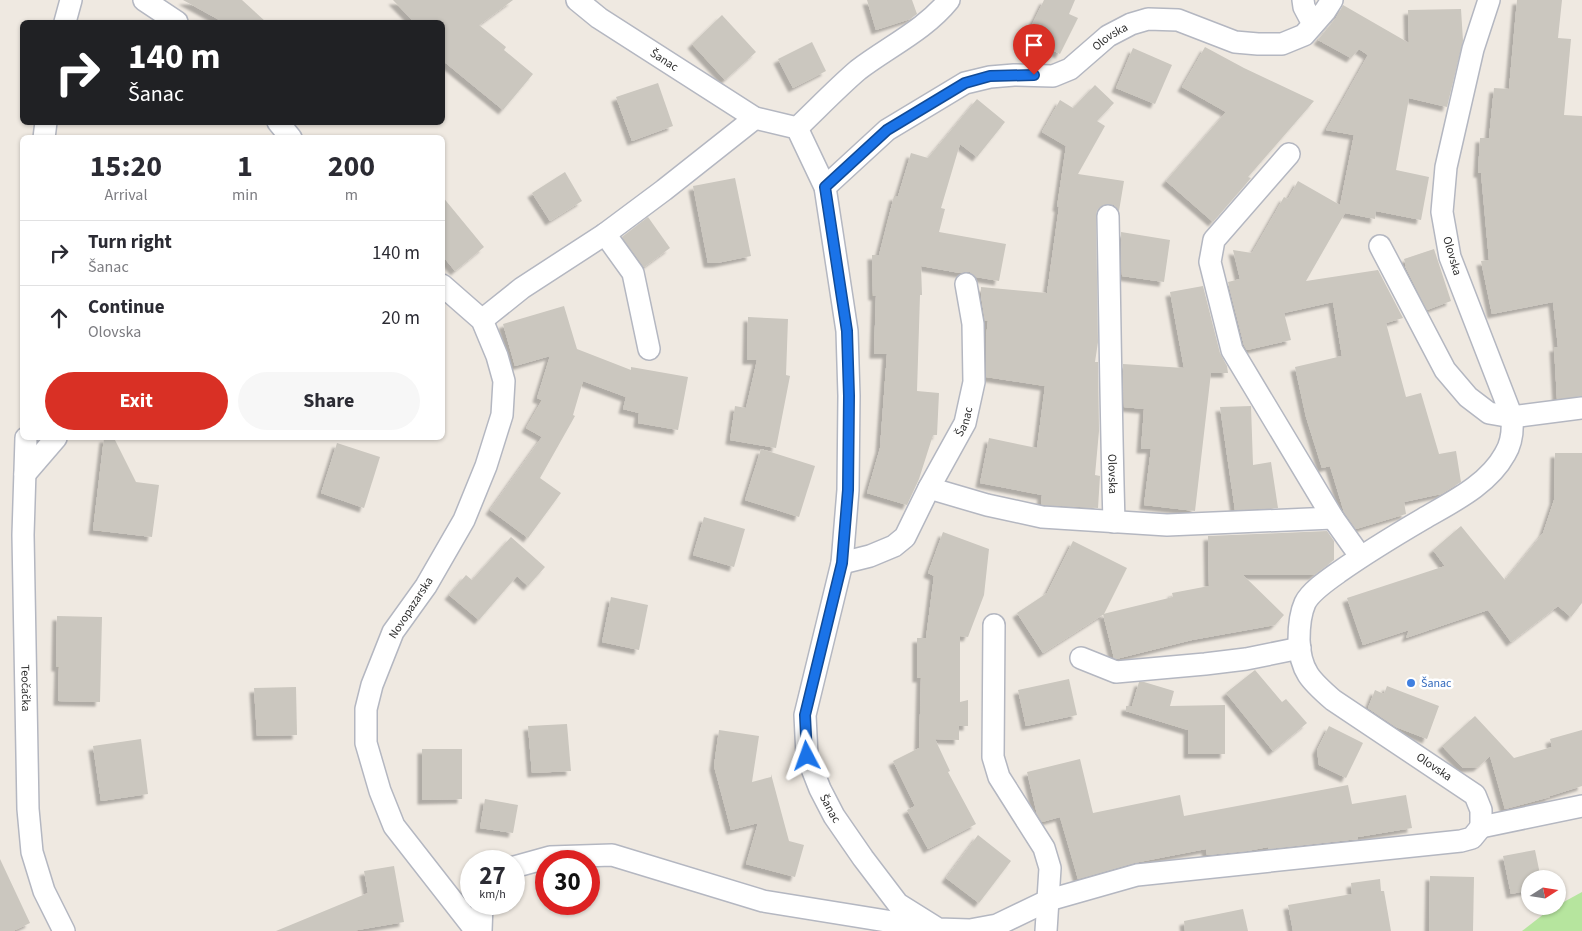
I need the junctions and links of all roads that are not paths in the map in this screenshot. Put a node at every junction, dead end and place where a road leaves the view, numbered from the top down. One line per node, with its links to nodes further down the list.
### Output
1 (71, 0): 8 (street)
2 (144, 0): 9 (street)
3 (577, 0): 11 (street, Šanac)
4 (949, 0): 13 (street)
5 (1303, 0): 10 (street)
6 (1332, 0): 10 (street, Olovska)
7 (1489, 0): 25 (street, Olovska)
8 (65, 20)
9 (174, 20)
10 (1313, 24): 16 (street, Olovska)
11 (755, 118): 13 (street, Šanac); 18 (street)
12 (281, 125): 14 (street)
13 (797, 128): 16 (street, Šanac)
14 (289, 135)
15 (1289, 154): 30 (street)
16 (825, 187): 33 (street, Šanac)
17 (1108, 216): 31 (street, Olovska)
18 (605, 234): 22 (street); 23 (street)
19 (1380, 246): 25 (street)
20 (966, 284): 29 (street, Šanac)
21 (445, 288): 22 (street, Novopazarska)
22 (482, 320): 44 (street, Novopazarska)
23 (649, 349)
24 (1582, 408): 25 (street)
25 (1512, 417): 32 (street, Olovska)
26 (26, 440): 28 (street, Teočačka)
27 (54, 440): 28 (street)
28 (25, 474): 43 (street, Teočačka)
29 (929, 488): 31 (street); 33 (street, Šanac)
30 (1333, 518): 31 (street); 32 (street)
31 (1114, 522)
32 (1360, 556): 35 (street, Olovska)
33 (842, 563): 42 (street, Šanac)
34 (994, 625): 40 (street)
35 (1300, 648): 36 (street); 38 (street, Olovska)
36 (1081, 658)
37 (1582, 806): 38 (street)
38 (1481, 827): 40 (street)
39 (525, 864): 42 (street)
40 (1049, 900): 42 (street); 46 (street)
41 (482, 915): 45 (street)
42 (938, 929)
43 (64, 931)
44 (476, 931)
45 (481, 931)
46 (1046, 931)

